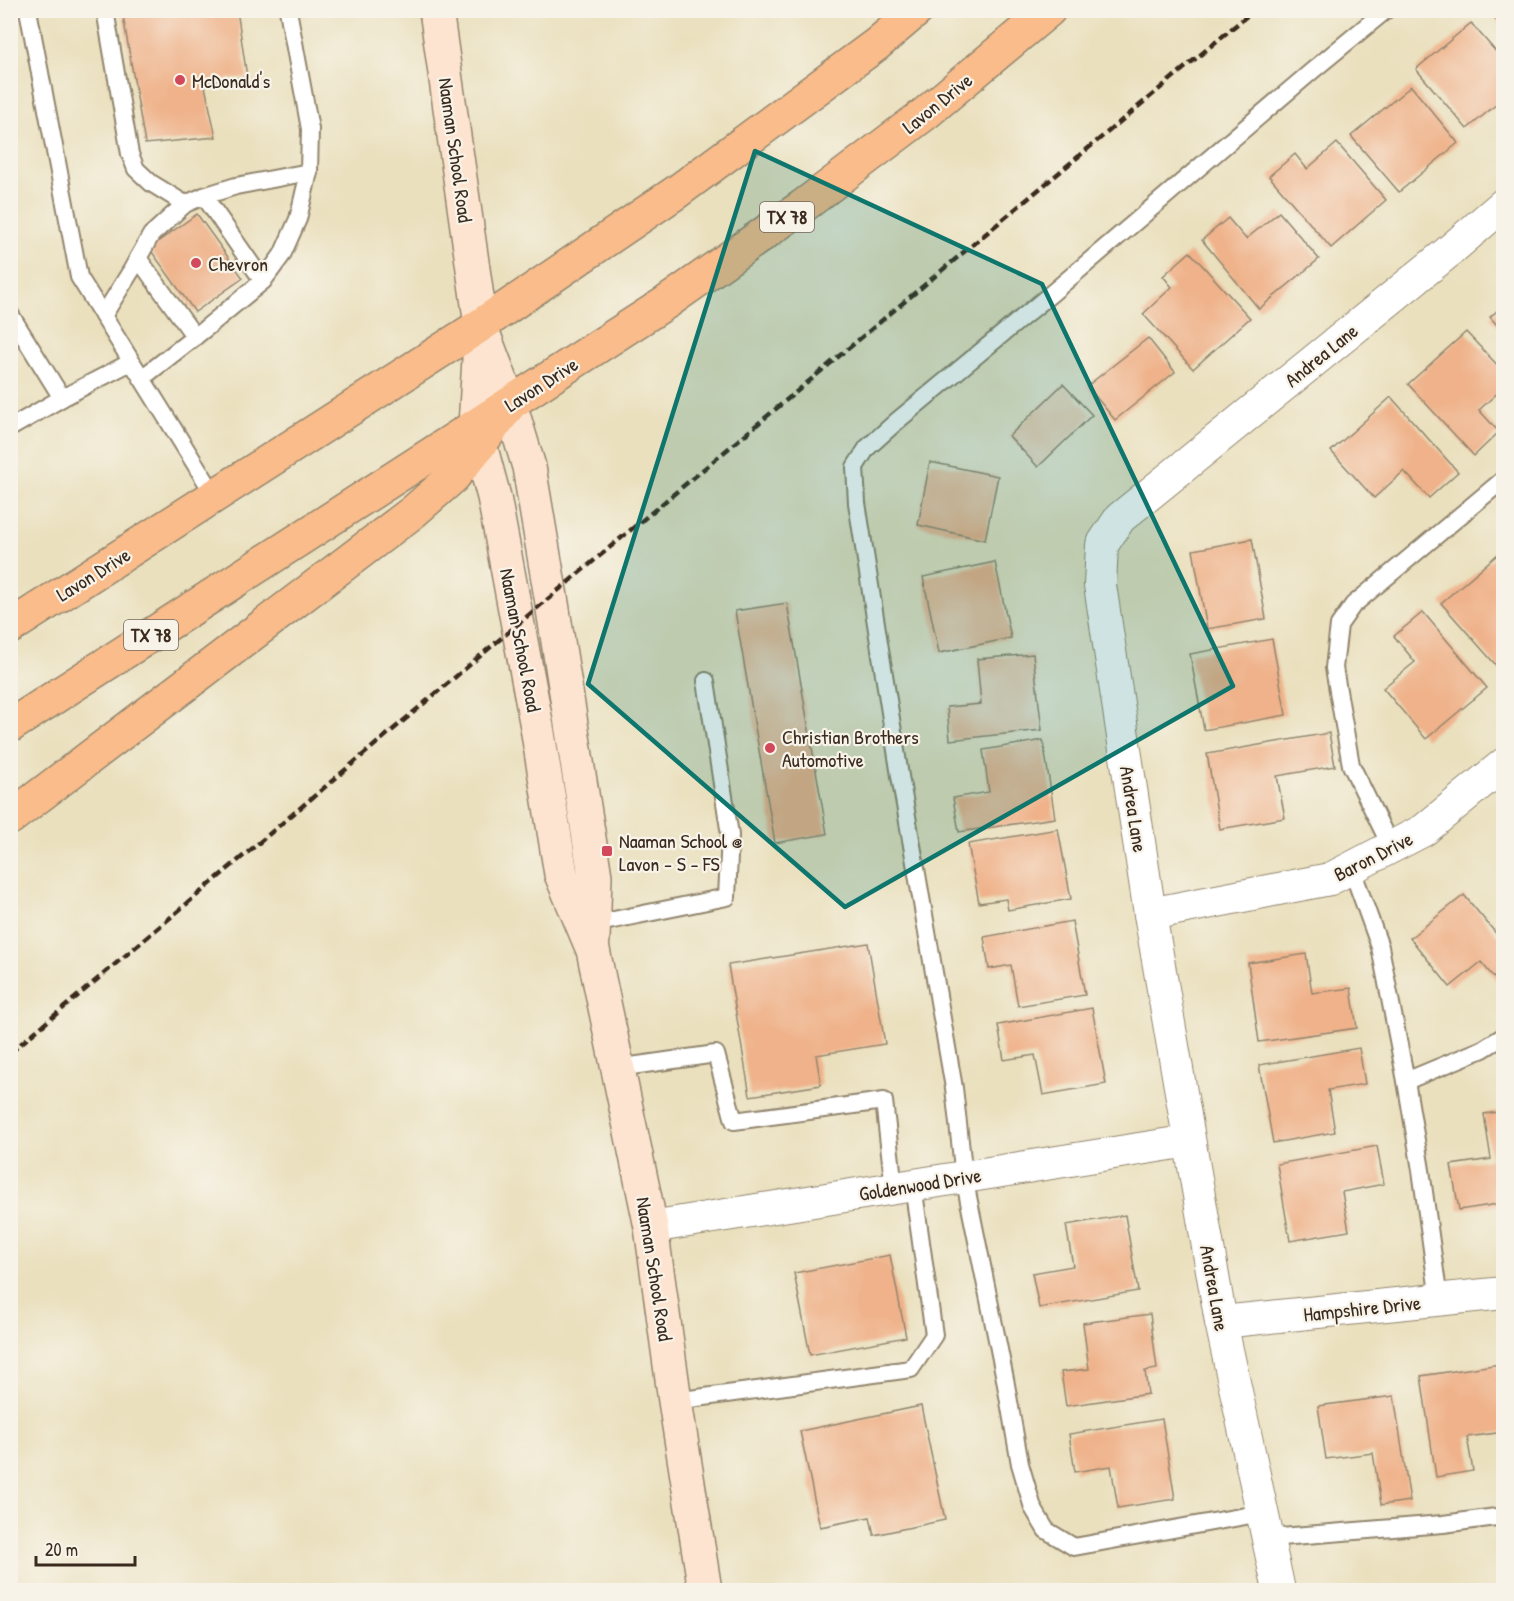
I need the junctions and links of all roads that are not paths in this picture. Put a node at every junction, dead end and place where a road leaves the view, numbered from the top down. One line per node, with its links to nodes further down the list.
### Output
1 (28, 10): 15 (lane)
2 (105, 10): 10 (lane)
3 (288, 10): 8 (lane)
4 (436, 10): 16 (main road, Naaman School Road)
5 (917, 10): 16 (main road, Lavon Drive)
6 (1049, 10): 21 (main road, Lavon Drive / TX 78)
7 (1386, 10): 39 (lane)
8 (309, 172): 9 (lane); 13 (lane)
9 (204, 196): 10 (lane); 13 (lane)
10 (185, 204): 12 (lane)
11 (1503, 204): 33 (street, Andrea Lane)
12 (138, 258): 15 (lane); 17 (lane)
13 (263, 281): 17 (lane)
14 (10, 314): 20 (lane)
15 (103, 316): 18 (lane)
16 (481, 325): 21 (main road, Naaman School Road); 23 (main road, Naaman School Road); 25 (main road, Lavon Drive)
17 (195, 337): 19 (lane)
18 (131, 362): 19 (lane); 20 (lane)
19 (141, 378): 25 (lane)
20 (62, 398): 22 (lane)
21 (510, 404): 23 (main road); 34 (main road, Naaman School Road)
22 (10, 429)
23 (478, 435): 28 (main road, TX 78); 30 (main road); 34 (main road, Naaman School Road)
24 (1503, 479): 31 (lane)
25 (214, 496): 26 (main road, Lavon Drive)
26 (10, 627)
27 (706, 681): 34 (lane)
28 (10, 726)
29 (1503, 764): 31 (street, Baron Drive)
30 (10, 818)
31 (1391, 847): 32 (street, Baron Drive)
32 (1351, 867): 33 (street, Baron Drive); 37 (lane)
33 (1150, 914): 38 (street, Andrea Lane)
34 (593, 937): 36 (main road, Naaman School Road)
35 (1503, 1036): 37 (lane)
36 (617, 1068): 40 (lane); 41 (main road, Naaman School Road)
37 (1406, 1081): 43 (lane)
38 (1189, 1141): 39 (street, Goldenwood Drive); 44 (street, Andrea Lane)
39 (964, 1177): 40 (street, Goldenwood Drive); 47 (lane)
40 (903, 1187): 41 (street, Goldenwood Drive); 45 (lane)
41 (651, 1227): 45 (main road, Naaman School Road)
42 (1503, 1293): 43 (street, Hampshire Drive)
43 (1439, 1300): 44 (street, Hampshire Drive)
44 (1221, 1322): 47 (street, Andrea Lane)
45 (675, 1401): 48 (main road, Naaman School Road)
46 (1503, 1516): 47 (lane)
47 (1265, 1525): 49 (street, Andrea Lane)
48 (705, 1590)
49 (1279, 1590)

